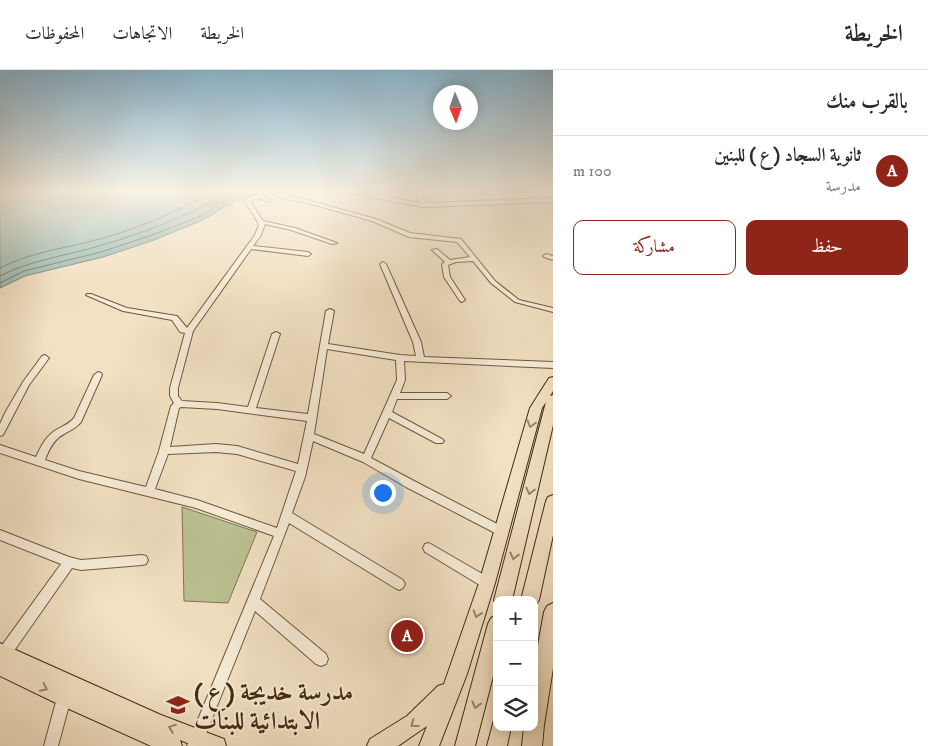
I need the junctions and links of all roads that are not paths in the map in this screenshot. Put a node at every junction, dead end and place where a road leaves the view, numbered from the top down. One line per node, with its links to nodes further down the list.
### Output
1 (261, 224): 5 (street)
2 (269, 224): 4 (street)
3 (382, 224): 8 (street)
4 (334, 244)
5 (250, 247): 7 (street); 15 (street)
6 (435, 250): 9 (street)
7 (308, 254)
8 (475, 259): 9 (street); 13 (street)
9 (448, 261): 12 (street)
10 (383, 264): 20 (street)
11 (89, 295): 15 (street)
12 (462, 300)
13 (553, 310)
14 (330, 311): 17 (street)
15 (189, 331): 27 (street)
16 (276, 334): 28 (street)
17 (324, 346): 19 (street); 30 (street)
18 (45, 358): 31 (street)
19 (400, 358): 20 (street); 24 (street)
20 (420, 359): 21 (street)
21 (553, 365)
22 (98, 375): 37 (street)
23 (553, 381): 42 (highway, one-way to 42)
24 (394, 396): 25 (street); 29 (street)
25 (447, 396)
26 (553, 398): 50 (highway, one-way to 50)
27 (180, 404): 28 (street); 35 (street)
28 (251, 410): 30 (street)
29 (387, 413): 33 (street); 36 (street)
30 (311, 418): 32 (street)
31 (0, 433)
32 (309, 436): 36 (street); 38 (street)
33 (439, 441)
34 (0, 449): 37 (street)
35 (164, 451): 38 (street); 39 (street)
36 (366, 459): 42 (street)
37 (40, 461): 39 (street)
38 (302, 469): 41 (street)
39 (149, 492): 43 (street)
40 (553, 501): 51 (highway)
41 (286, 516): 43 (street); 48 (street)
42 (501, 531): 49 (highway)
43 (280, 534): 52 (street)
44 (0, 536): 47 (street)
45 (429, 548): 49 (street)
46 (142, 560): 47 (street)
47 (69, 562): 55 (street)
48 (399, 584)
49 (487, 584): 57 (highway, one-way to 57)
50 (504, 596)
51 (531, 596)
52 (253, 601): 56 (street); 62 (street)
53 (553, 612): 59 (highway)
54 (493, 639): 68 (highway, one-way to 68)
55 (1, 657): 58 (main road, one-way to 58); 62 (main road, one-way to 55)
56 (321, 659)
57 (457, 674): 66 (highway, one-way to 66); 67 (highway)
58 (64, 698): 63 (street); 64 (main road)
59 (538, 702)
60 (500, 731): 69 (highway)
61 (534, 731): 70 (highway)
62 (196, 742): 65 (main road)
63 (51, 746)
64 (173, 746)
65 (217, 746)
66 (377, 746)
67 (429, 746)
68 (465, 746)
69 (497, 746)
70 (532, 746)

